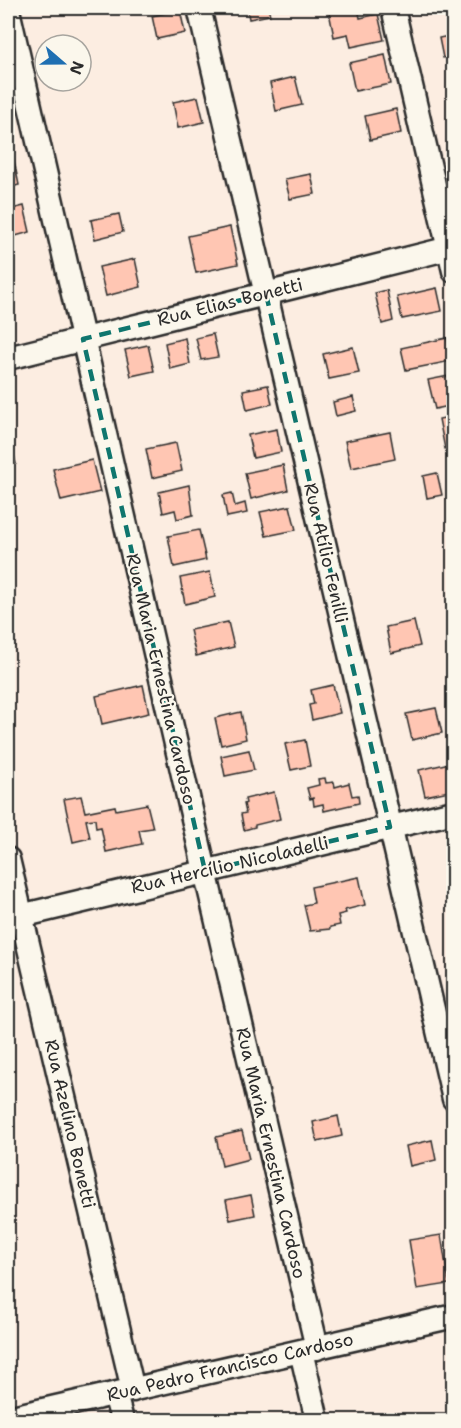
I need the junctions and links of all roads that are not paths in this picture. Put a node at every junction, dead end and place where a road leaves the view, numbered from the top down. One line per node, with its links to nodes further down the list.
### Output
1 (199, 8): 6 (street, Rua Atílio Fenilli)
2 (393, 8): 4 (street)
3 (8, 10): 7 (street, Rua Maria Ernestina Cardoso)
4 (451, 247): 5 (street); 6 (street, Rua Elias Bonetti)
5 (453, 271)
6 (266, 294): 7 (street, Rua Elias Bonetti); 10 (street, Rua Atílio Fenilli)
7 (83, 339): 8 (street, Rua Elias Bonetti); 12 (street, Rua Maria Ernestina Cardoso)
8 (8, 358)
9 (453, 812): 10 (street, Rua Hercílio Nicoladelli)
10 (390, 827): 12 (street, Rua Hercílio Nicoladelli); 14 (street, Rua Atílio Fenilli)
11 (8, 859): 13 (street, Rua Azelino Bonetti)
12 (206, 871): 13 (street, Rua Hercílio Nicoladelli); 16 (street, Rua Maria Ernestina Cardoso)
13 (14, 917): 17 (street, Rua Azelino Bonetti)
14 (453, 1099)
15 (453, 1316): 16 (street, Rua Pedro Francisco Cardoso)
16 (309, 1349): 17 (street, Rua Pedro Francisco Cardoso); 20 (street, Rua Maria Ernestina Cardoso)
17 (124, 1392): 18 (street, Rua Pedro Francisco Cardoso); 19 (street, Rua Azelino Bonetti)
18 (8, 1418)
19 (122, 1420)
20 (317, 1420)

